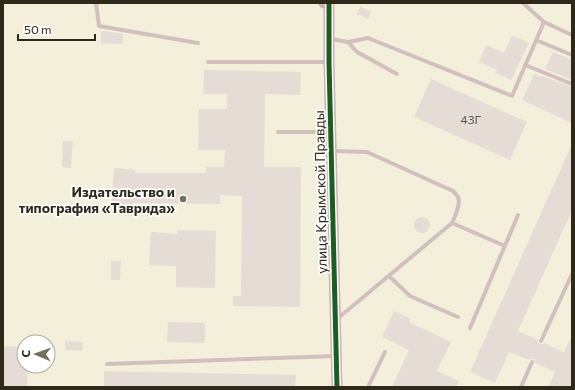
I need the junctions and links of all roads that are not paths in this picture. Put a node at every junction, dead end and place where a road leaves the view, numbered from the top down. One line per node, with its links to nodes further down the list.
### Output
1 (96, 3): 9 (lane)
2 (324, 3): 6 (street, улица Крымской Правды)
3 (523, 3): 4 (lane)
4 (544, 22): 5 (lane); 7 (lane)
5 (572, 35)
6 (329, 38): 8 (lane); 12 (street, улица Крымской Правды)
7 (536, 40): 10 (lane); 13 (lane)
8 (348, 42): 13 (lane); 14 (lane)
9 (198, 43)
10 (572, 55)
11 (208, 62): 12 (lane)
12 (329, 62): 17 (street, улица Крымской Правды)
13 (525, 65): 15 (lane)
14 (397, 74)
15 (572, 84)
16 (278, 132): 17 (lane)
17 (331, 132): 18 (street, улица Крымской Правды)
18 (331, 151): 20 (lane); 25 (street, улица Крымской Правды)
19 (518, 215): 21 (lane)
20 (452, 223): 21 (lane); 23 (lane)
21 (505, 246): 26 (lane)
22 (572, 274): 27 (lane)
23 (389, 276): 24 (lane); 25 (lane)
24 (458, 317)
25 (335, 321): 29 (street, улица Крымской Правды)
26 (470, 328)
27 (541, 341)
28 (385, 352): 33 (lane)
29 (336, 356): 31 (lane); 32 (street, улица Крымской Правды)
30 (532, 362): 34 (lane)
31 (107, 364)
32 (337, 387)
33 (368, 387)
34 (520, 387)

